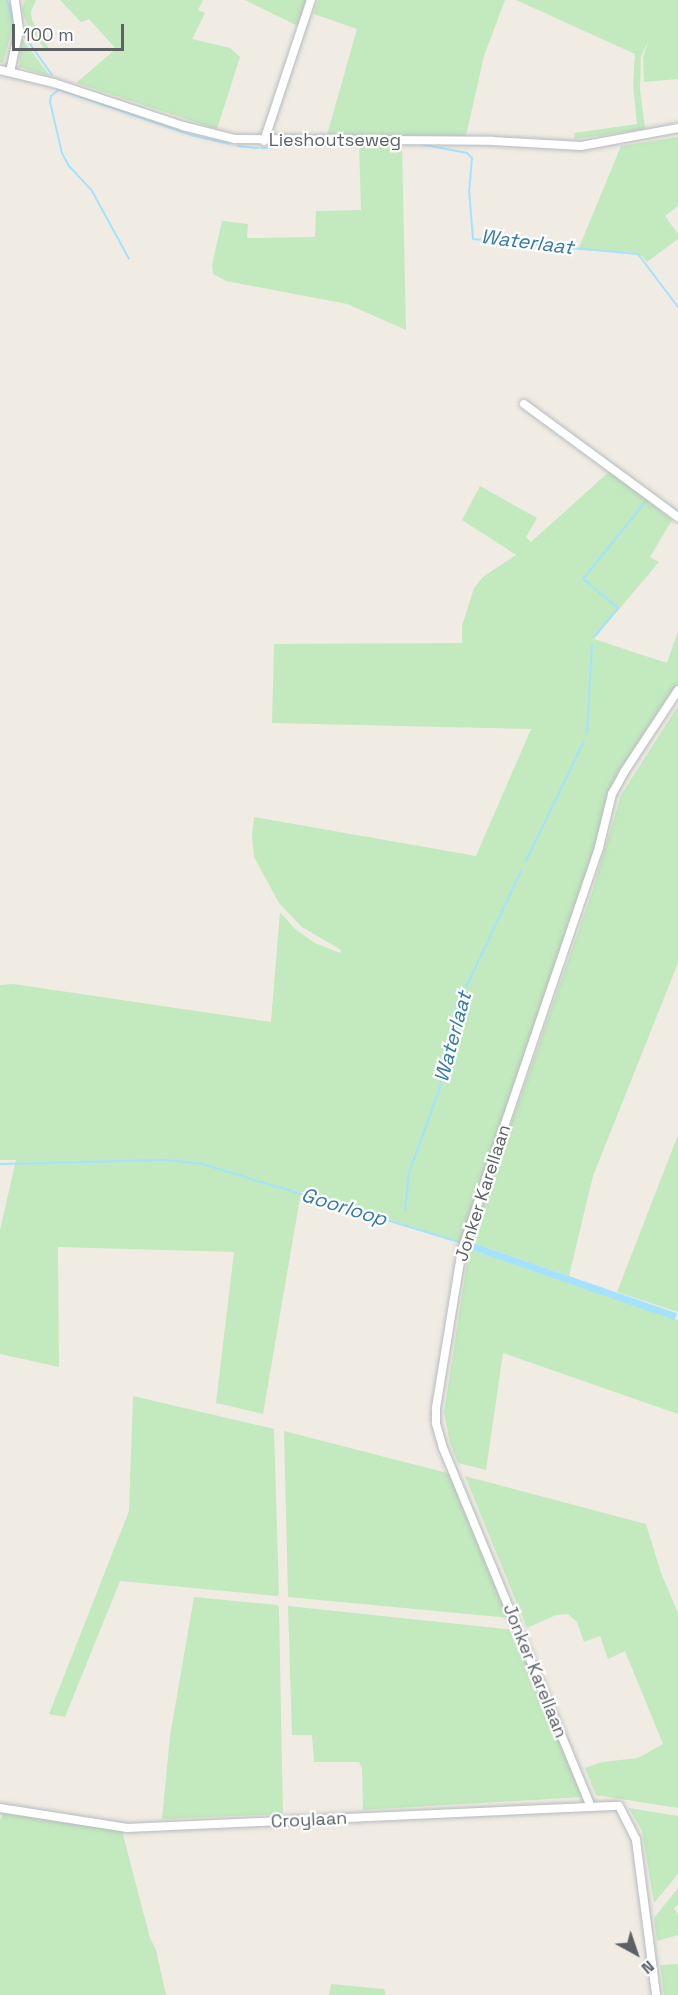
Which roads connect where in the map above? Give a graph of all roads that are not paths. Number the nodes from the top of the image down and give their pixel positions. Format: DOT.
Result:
graph roads {
  1 [pos="15,0"];
  2 [pos="311,0"];
  3 [pos="0,70"];
  4 [pos="10,72"];
  5 [pos="678,128"];
  6 [pos="264,141"];
  7 [pos="524,404"];
  8 [pos="678,517"];
  9 [pos="678,690"];
  10 [pos="591,1807"];
  11 [pos="0,1808"];
  12 [pos="656,1995"];
  1 -- 4 [label="street"];
  2 -- 6 [label="street"];
  3 -- 4 [label="street, Lieshoutseweg"];
  4 -- 6 [label="street, Lieshoutseweg"];
  5 -- 6 [label="street, Lieshoutseweg"];
  7 -- 8 [label="street"];
  9 -- 10 [label="street, Jonker Karellaan"];
  10 -- 11 [label="street, Croylaan"];
  10 -- 12 [label="street, Croylaan"];
}
